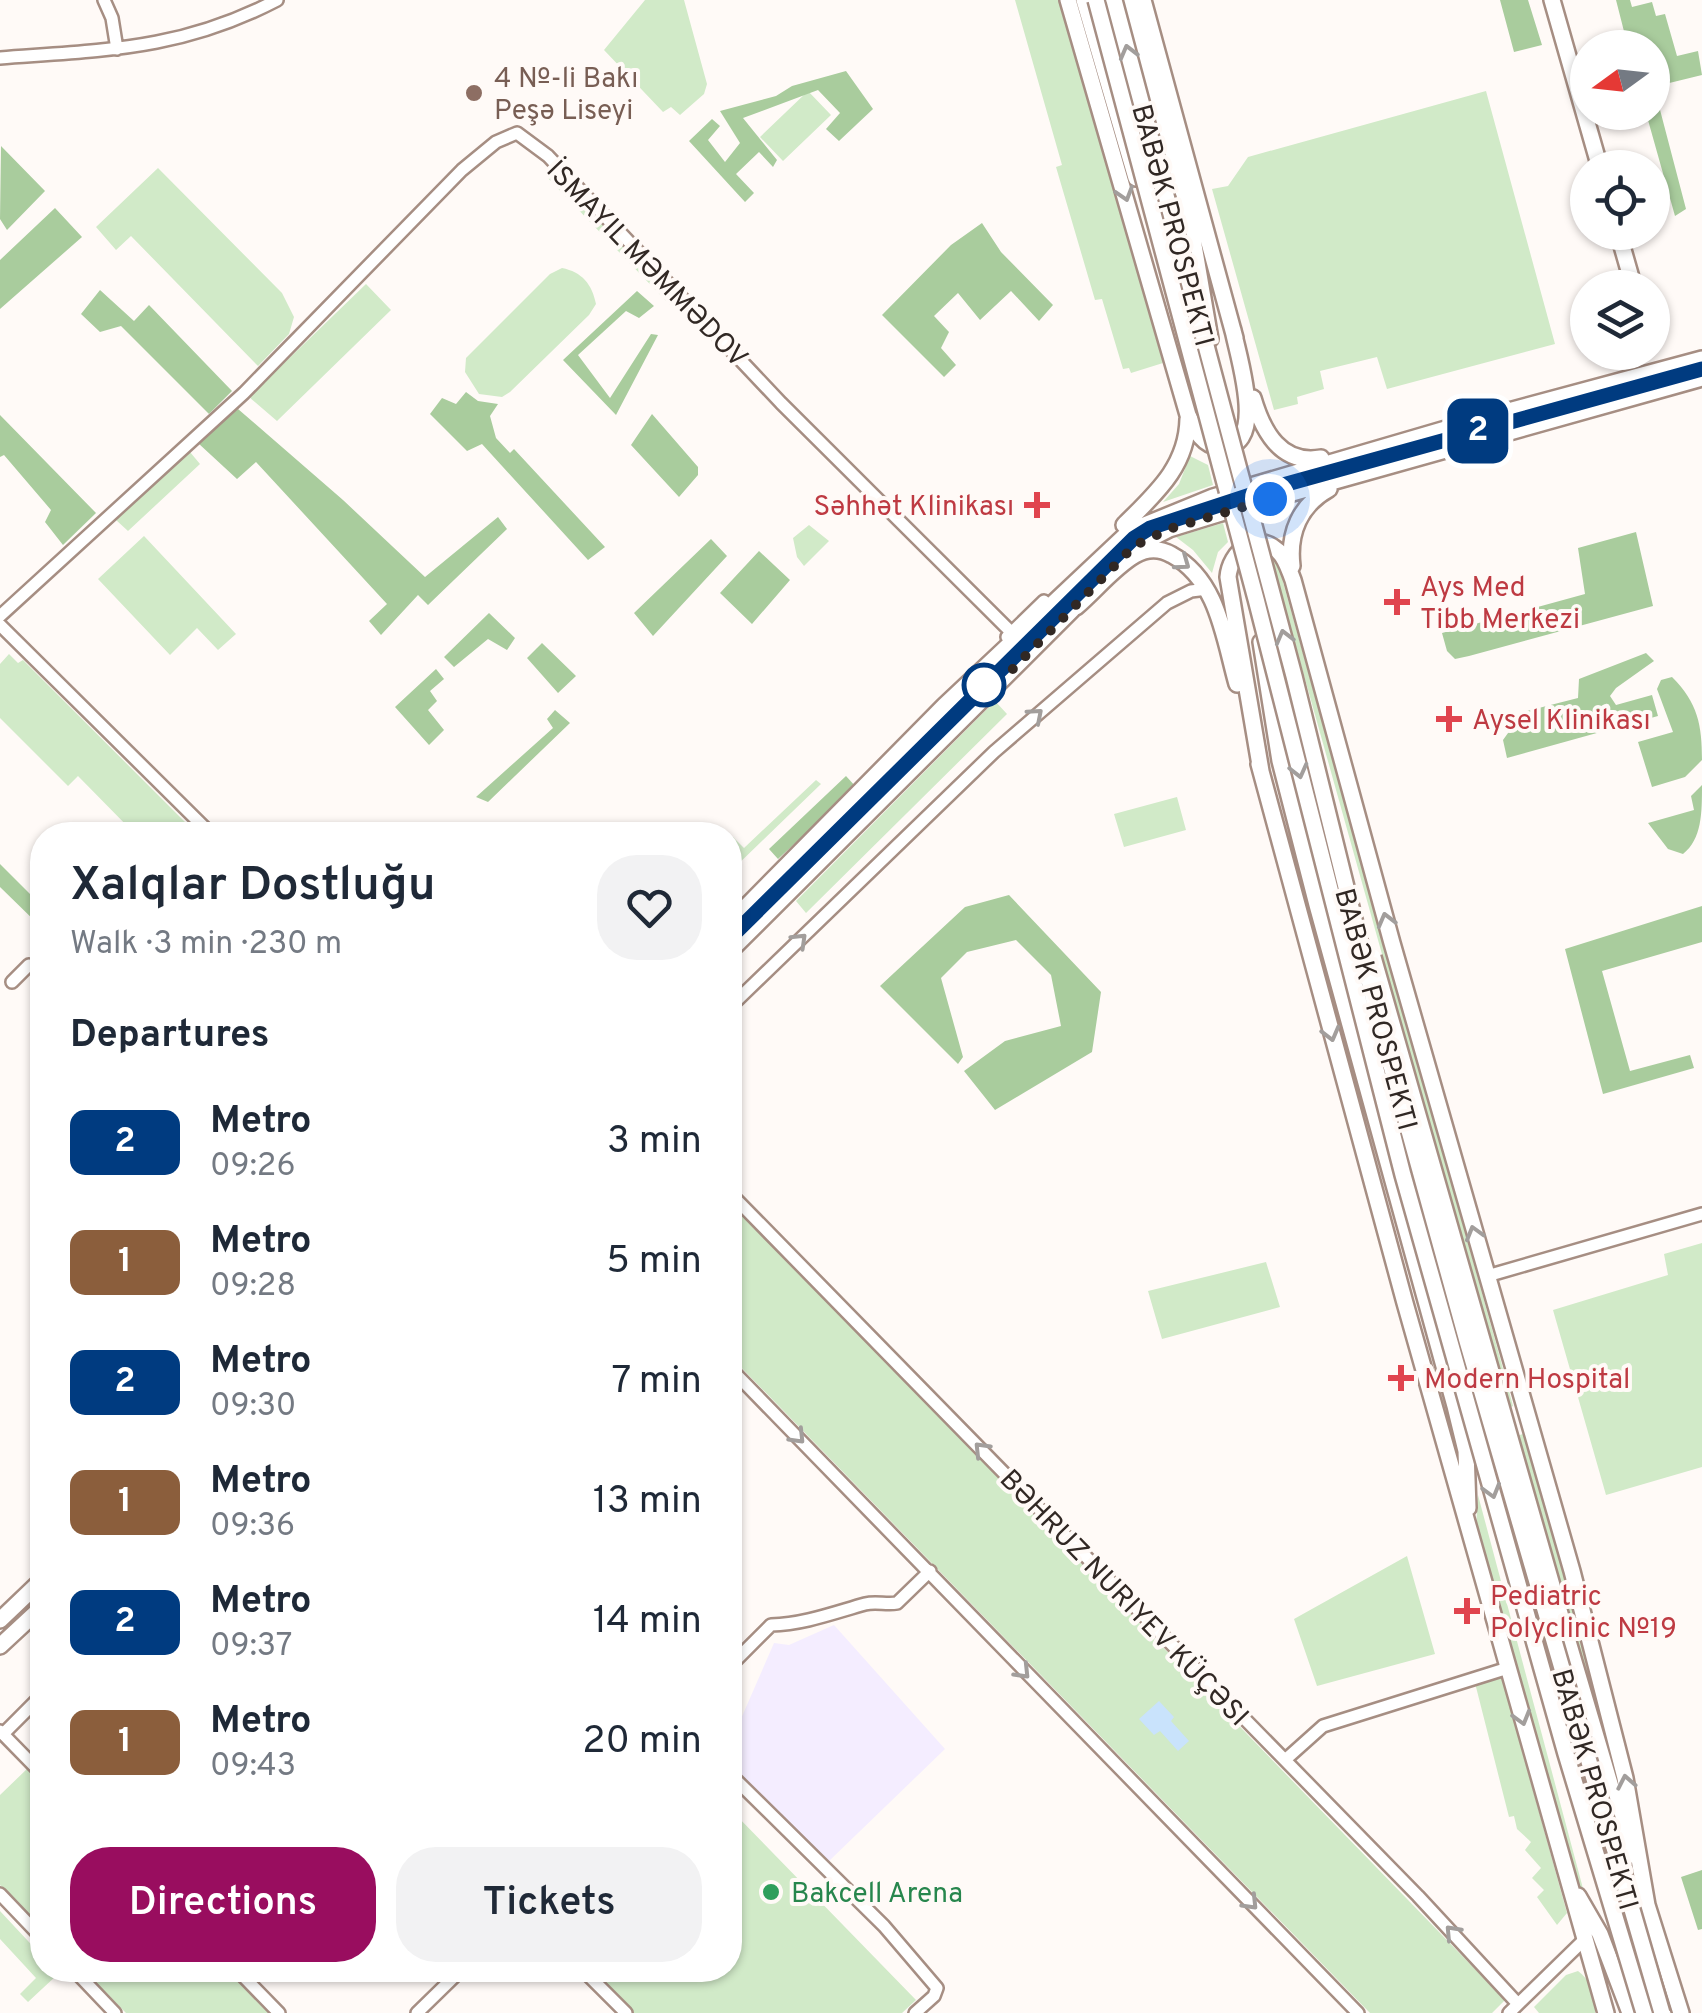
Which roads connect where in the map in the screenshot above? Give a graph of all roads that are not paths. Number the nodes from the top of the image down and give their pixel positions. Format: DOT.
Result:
graph roads {
  1 [pos="104,0"];
  2 [pos="278,0"];
  3 [pos="1068,0"];
  4 [pos="1084,0"];
  5 [pos="1096,0"];
  6 [pos="1114,0"];
  7 [pos="1130,0"];
  8 [pos="1143,0"];
  9 [pos="1552,0"];
  10 [pos="117,48"];
  11 [pos="0,58"];
  12 [pos="1595,150"];
  13 [pos="1233,330"];
  14 [pos="1702,359"];
  15 [pos="1658,371"];
  16 [pos="1702,378"];
  17 [pos="1218,388"];
  18 [pos="1662,389"];
  19 [pos="1200,392"];
  20 [pos="1188,415"];
  21 [pos="1490,416"];
  22 [pos="1325,457"];
  23 [pos="1365,472"];
  24 [pos="1217,505"];
  25 [pos="1124,526"];
  26 [pos="1084,564"];
  27 [pos="1293,580"];
  28 [pos="1208,589"];
  29 [pos="1256,599"];
  30 [pos="1051,605"];
  31 [pos="1076,607"];
  32 [pos="0,616"];
  33 [pos="0,625"];
  34 [pos="1012,632"];
  35 [pos="986,666"];
  36 [pos="1294,676"];
  37 [pos="1261,771"];
  38 [pos="199,822"];
  39 [pos="742,911"];
  40 [pos="742,939"];
  41 [pos="30,965"];
  42 [pos="12,982"];
  43 [pos="742,995"];
  44 [pos="742,1204"];
  45 [pos="1702,1214"];
  46 [pos="1487,1276"];
  47 [pos="1500,1322"];
  48 [pos="742,1380"];
  49 [pos="1455,1406"];
  50 [pos="1468,1526"];
  51 [pos="930,1571"];
  52 [pos="30,1591"];
  53 [pos="30,1617"];
  54 [pos="0,1620"];
  55 [pos="0,1646"];
  56 [pos="742,1654"];
  57 [pos="1508,1668"];
  58 [pos="30,1706"];
  59 [pos="1,1732"];
  60 [pos="1285,1760"];
  61 [pos="30,1762"];
  62 [pos="742,1786"];
  63 [pos="1568,1880"];
  64 [pos="0,1894"];
  65 [pos="1647,1905"];
  66 [pos="30,1925"];
  67 [pos="1584,1939"];
  68 [pos="86,1982"];
  69 [pos="248,1982"];
  70 [pos="449,1982"];
  71 [pos="595,1982"];
  72 [pos="1513,2008"];
  73 [pos="116,2013"];
  74 [pos="278,2013"];
  75 [pos="417,2013"];
  76 [pos="626,2013"];
  77 [pos="915,2013"];
  78 [pos="1358,2013"];
  79 [pos="1606,2013"];
  80 [pos="1630,2013"];
  81 [pos="1644,2013"];
  82 [pos="1662,2013"];
  83 [pos="1670,2013"];
  84 [pos="1681,2013"];
  1 -- 10 [label="street"];
  2 -- 10 [label="street"];
  3 -- 20 [label="main road, BABƏK PROSPEKTI, one-way"];
  4 -- 19 [label="main road, bridge"];
  5 -- 19 [label="main road, BABƏK PROSPEKTI, bridge"];
  17 -- 6 [label="main road, BABƏK PROSPEKTI, one-way, bridge"];
  7 -- 17 [label="main road, bridge"];
  8 -- 13 [label="main road, BABƏK PROSPEKTI"];
  9 -- 12 [label="main road"];
  10 -- 11 [label="street"];
  13 -- 20 [label="main road"];
  13 -- 22 [label="main road"];
  14 -- 15 [label="main road"];
  15 -- 18 [label="main road"];
  15 -- 21 [label="main road"];
  16 -- 18 [label="main road"];
  36 -- 17 [label="main road, BABƏK PROSPEKTI, one-way, bridge"];
  18 -- 23 [label="main road"];
  19 -- 29 [label="main road, BABƏK PROSPEKTI, bridge"];
  20 -- 25 [label="main road"];
  21 -- 22 [label="main road"];
  21 -- 24 [label="main road"];
  22 -- 25 [label="main road"];
  23 -- 24 [label="main road"];
  23 -- 27 [label="main road"];
  24 -- 30 [label="main road"];
  24 -- 31 [label="main road"];
  25 -- 26 [label="main road"];
  26 -- 30 [label="main road"];
  26 -- 34 [label="street"];
  27 -- 37 [label="main road"];
  46 -- 27 [label="main road, BABƏK PROSPEKTI, one-way"];
  31 -- 28 [label="main road, one-way"];
  28 -- 37 [label="main road"];
  43 -- 28 [label="street, one-way"];
  29 -- 49 [label="main road, bridge"];
  29 -- 81 [label="main road, BABƏK PROSPEKTI, one-way, bridge"];
  30 -- 35 [label="main road"];
  31 -- 40 [label="main road"];
  32 -- 34 [label="street"];
  33 -- 38 [label="street"];
  34 -- 35 [label="street"];
  35 -- 39 [label="main road"];
  36 -- 65 [label="main road, bridge"];
  36 -- 82 [label="main road, BABƏK PROSPEKTI, bridge"];
  37 -- 50 [label="main road, BABƏK PROSPEKTI, one-way"];
  41 -- 42 [label="street"];
  60 -- 44 [label="street, BƏHRUZ NURIYEV KÜÇƏSI, one-way"];
  45 -- 46 [label="street"];
  46 -- 47 [label="main road, BABƏK PROSPEKTI"];
  47 -- 49 [label="main road"];
  65 -- 47 [label="main road, BABƏK PROSPEKTI, one-way"];
  48 -- 51 [label="street, one-way"];
  49 -- 50 [label="main road"];
  50 -- 57 [label="main road, BABƏK PROSPEKTI"];
  51 -- 56 [label="street"];
  51 -- 78 [label="street, one-way"];
  52 -- 54 [label="main road"];
  53 -- 55 [label="main road"];
  57 -- 60 [label="street"];
  57 -- 63 [label="main road, BABƏK PROSPEKTI, one-way"];
  58 -- 59 [label="street"];
  59 -- 61 [label="street"];
  72 -- 60 [label="street, BƏHRUZ NURIYEV KÜÇƏSI, one-way"];
  62 -- 77 [label="street"];
  63 -- 67 [label="main road, BABƏK PROSPEKTI"];
  63 -- 80 [label="main road"];
  64 -- 66 [label="street"];
  65 -- 83 [label="main road"];
  65 -- 84 [label="main road, BABƏK PROSPEKTI"];
  67 -- 72 [label="street"];
  67 -- 79 [label="main road, BABƏK PROSPEKTI"];
  68 -- 73 [label="street"];
  69 -- 74 [label="street"];
  70 -- 75 [label="street"];
  71 -- 76 [label="street"];
}
